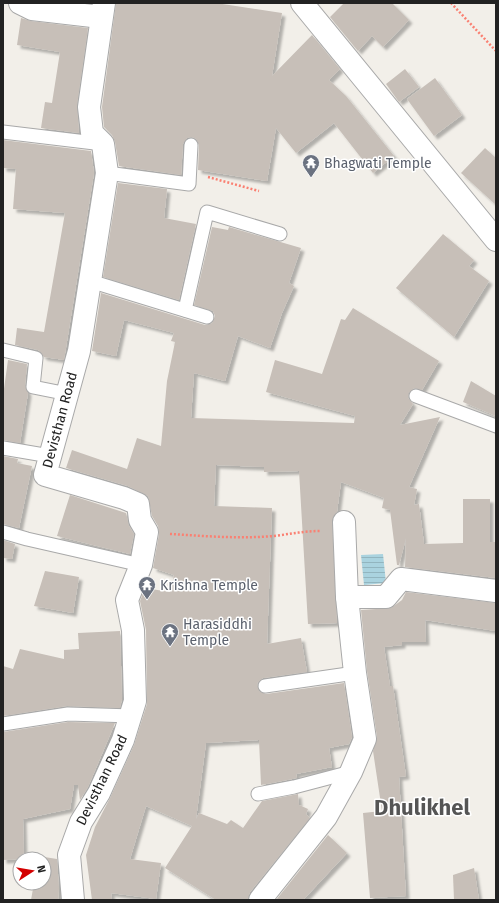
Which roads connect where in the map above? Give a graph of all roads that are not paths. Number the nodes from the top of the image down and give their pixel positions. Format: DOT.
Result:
graph roads {
  1 [pos="20,3"];
  2 [pos="302,3"];
  3 [pos="103,10"];
  4 [pos="3,132"];
  5 [pos="103,144"];
  6 [pos="191,145"];
  7 [pos="107,173"];
  8 [pos="280,234"];
  9 [pos="496,240"];
  10 [pos="90,281"];
  11 [pos="185,310"];
  12 [pos="207,317"];
  13 [pos="3,350"];
  14 [pos="68,394"];
  15 [pos="416,396"];
  16 [pos="496,426"];
  17 [pos="3,448"];
  18 [pos="50,456"];
  19 [pos="344,526"];
  20 [pos="3,532"];
  21 [pos="141,565"];
  22 [pos="496,590"];
  23 [pos="347,597"];
  24 [pos="355,673"];
  25 [pos="265,686"];
  26 [pos="132,716"];
  27 [pos="3,724"];
  28 [pos="351,772"];
  29 [pos="258,794"];
  30 [pos="73,900"];
  31 [pos="260,900"];
  1 -- 3 [label="street"];
  2 -- 9 [label="street"];
  3 -- 5 [label="street, Devisthan Road"];
  4 -- 5 [label="lane"];
  5 -- 7 [label="street, Devisthan Road"];
  6 -- 7 [label="lane"];
  7 -- 10 [label="street, Devisthan Road"];
  8 -- 11 [label="lane"];
  10 -- 11 [label="lane"];
  10 -- 14 [label="street, Devisthan Road"];
  11 -- 12 [label="lane"];
  13 -- 14 [label="lane"];
  14 -- 18 [label="street, Devisthan Road"];
  15 -- 16 [label="lane"];
  17 -- 18 [label="lane"];
  18 -- 21 [label="street, Devisthan Road"];
  19 -- 23 [label="street"];
  20 -- 21 [label="lane"];
  21 -- 26 [label="street, Devisthan Road"];
  22 -- 23 [label="street"];
  23 -- 24 [label="street"];
  24 -- 25 [label="lane"];
  24 -- 28 [label="street"];
  26 -- 27 [label="lane"];
  26 -- 30 [label="street, Devisthan Road"];
  28 -- 29 [label="lane"];
  28 -- 31 [label="street"];
}
